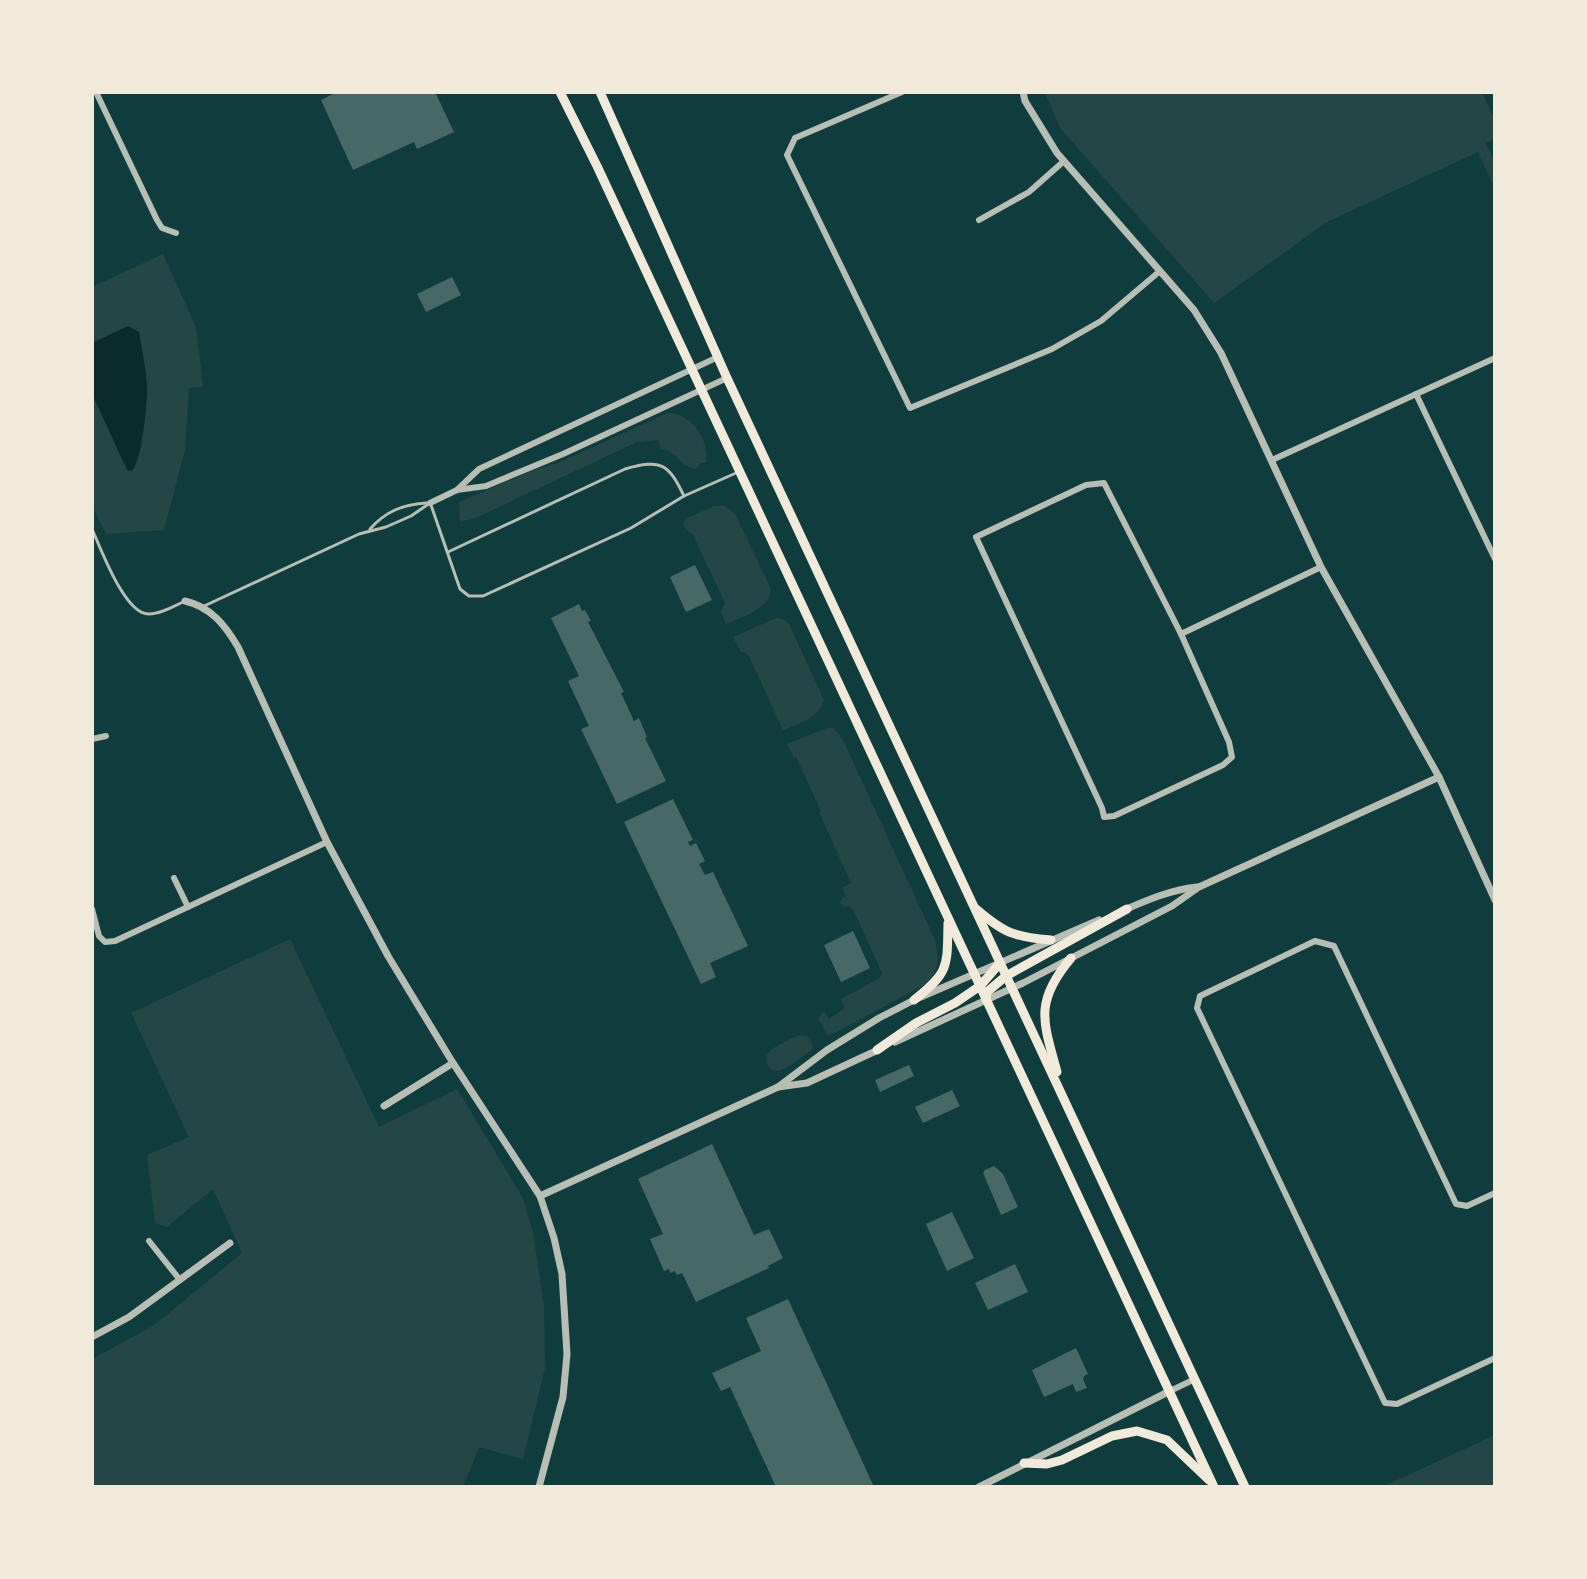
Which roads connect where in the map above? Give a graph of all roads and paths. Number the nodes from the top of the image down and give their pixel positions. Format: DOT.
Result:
graph roads {
  1 [pos="96,92"];
  2 [pos="560,92"];
  3 [pos="600,92"];
  4 [pos="902,92"];
  5 [pos="1023,92"];
  6 [pos="1064,161"];
  7 [pos="979,220"];
  8 [pos="176,233"];
  9 [pos="1160,271"];
  10 [pos="718,357"];
  11 [pos="1495,358"];
  12 [pos="692,368"];
  13 [pos="727,378"];
  14 [pos="701,390"];
  15 [pos="1416,394"];
  16 [pos="1272,460"];
  17 [pos="739,471"];
  18 [pos="457,490"];
  19 [pos="684,496"];
  20 [pos="430,503"];
  21 [pos="92,529"];
  22 [pos="369,530"];
  23 [pos="448,552"];
  24 [pos="1495,559"];
  25 [pos="1321,567"];
  26 [pos="185,601"];
  27 [pos="202,607"];
  28 [pos="1181,634"];
  29 [pos="106,736"];
  30 [pos="92,739"];
  31 [pos="1439,777"];
  32 [pos="327,842"];
  33 [pos="174,878"];
  34 [pos="1199,887"];
  35 [pos="1495,900"];
  36 [pos="188,907"];
  37 [pos="974,907"];
  38 [pos="92,909"];
  39 [pos="1127,909"];
  40 [pos="949,919"];
  41 [pos="1051,940"];
  42 [pos="1071,958"];
  43 [pos="1000,963"];
  44 [pos="974,974"];
  45 [pos="1006,976"];
  46 [pos="980,986"];
  47 [pos="1012,988"];
  48 [pos="914,1000"];
  49 [pos="986,1000"];
  50 [pos="877,1050"];
  51 [pos="453,1063"];
  52 [pos="778,1087"];
  53 [pos="1064,1099"];
  54 [pos="384,1106"];
  55 [pos="1495,1193"];
  56 [pos="540,1196"];
  57 [pos="149,1241"];
  58 [pos="230,1243"];
  59 [pos="180,1280"];
  60 [pos="92,1337"];
  61 [pos="1495,1358"];
  62 [pos="1195,1379"];
  63 [pos="1170,1391"];
  64 [pos="1024,1463"];
  65 [pos="1213,1485"];
  66 [pos="539,1487"];
  67 [pos="979,1487"];
  68 [pos="1245,1487"];
  1 -- 8 [label="street"];
  2 -- 12 [label="main road"];
  3 -- 10 [label="main road"];
  4 -- 9 [label="street"];
  5 -- 6 [label="street"];
  6 -- 7 [label="street"];
  6 -- 9 [label="street"];
  9 -- 16 [label="street"];
  10 -- 12 [label="street"];
  10 -- 13 [label="main road"];
  11 -- 15 [label="street"];
  12 -- 14 [label="main road"];
  12 -- 18 [label="street"];
  13 -- 14 [label="street"];
  13 -- 37 [label="main road"];
  14 -- 17 [label="main road"];
  14 -- 18 [label="street"];
  15 -- 16 [label="street"];
  15 -- 24 [label="street"];
  16 -- 25 [label="street"];
  17 -- 19 [label="lane"];
  17 -- 40 [label="main road"];
  18 -- 20 [label="street"];
  19 -- 23 [label="lane"];
  19 -- 23 [label="lane"];
  20 -- 22 [label="lane"];
  20 -- 22 [label="lane"];
  20 -- 23 [label="lane"];
  21 -- 26 [label="lane"];
  22 -- 27 [label="lane"];
  25 -- 28 [label="street"];
  25 -- 31 [label="street"];
  26 -- 27 [label="street"];
  27 -- 32 [label="street"];
  28 -- 28 [label="street"];
  29 -- 30 [label="street"];
  31 -- 34 [label="street"];
  31 -- 35 [label="street"];
  32 -- 36 [label="street"];
  32 -- 51 [label="street"];
  33 -- 36 [label="street"];
  34 -- 39 [label="street"];
  34 -- 42 [label="street"];
  36 -- 38 [label="street"];
  37 -- 41 [label="main road"];
  37 -- 43 [label="main road"];
  39 -- 41 [label="street"];
  39 -- 45 [label="main road"];
  40 -- 44 [label="main road"];
  40 -- 48 [label="main road"];
  41 -- 43 [label="street"];
  42 -- 47 [label="street"];
  42 -- 53 [label="main road"];
  43 -- 44 [label="street"];
  43 -- 45 [label="main road"];
  43 -- 46 [label="main road"];
  44 -- 46 [label="main road"];
  44 -- 48 [label="street"];
  45 -- 47 [label="main road"];
  45 -- 49 [label="main road"];
  46 -- 49 [label="main road"];
  46 -- 50 [label="main road"];
  47 -- 49 [label="street"];
  47 -- 53 [label="main road"];
  48 -- 52 [label="street"];
  49 -- 50 [label="street"];
  49 -- 63 [label="main road"];
  50 -- 52 [label="street"];
  51 -- 54 [label="street"];
  51 -- 56 [label="street"];
  52 -- 56 [label="street"];
  53 -- 62 [label="main road"];
  55 -- 61 [label="street"];
  56 -- 66 [label="street"];
  57 -- 59 [label="street"];
  58 -- 59 [label="street"];
  59 -- 60 [label="street"];
  62 -- 63 [label="street"];
  62 -- 68 [label="main road"];
  63 -- 64 [label="street"];
  63 -- 65 [label="main road"];
  64 -- 65 [label="main road"];
  64 -- 67 [label="street"];
}
